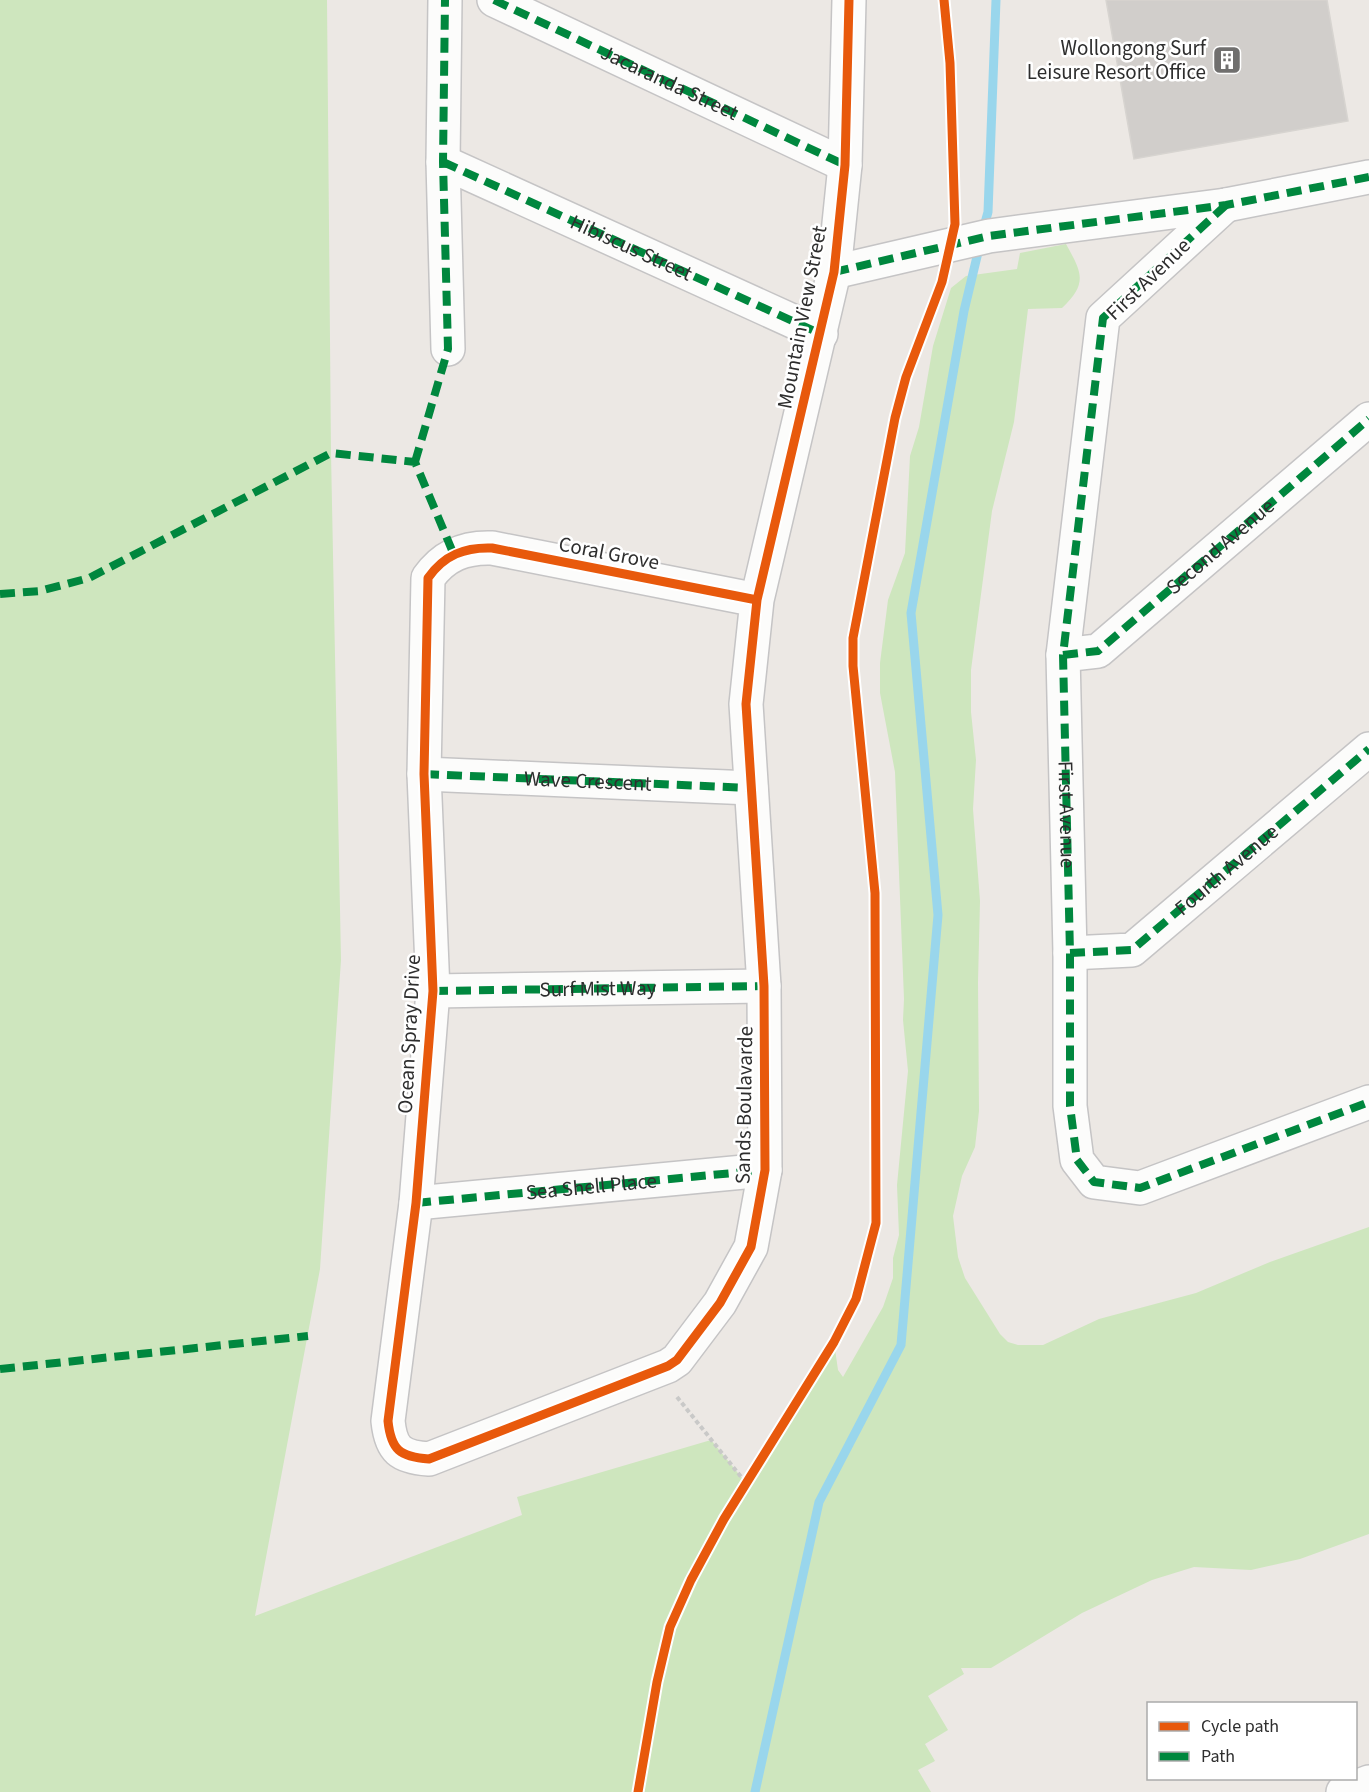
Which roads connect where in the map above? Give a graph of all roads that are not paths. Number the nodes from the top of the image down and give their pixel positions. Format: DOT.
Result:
graph roads {
  1 [pos="445,0"];
  2 [pos="494,0"];
  3 [pos="849,0"];
  4 [pos="443,162"];
  5 [pos="845,165"];
  6 [pos="1369,177"];
  7 [pos="1226,205"];
  8 [pos="834,272"];
  9 [pos="821,334"];
  10 [pos="448,349"];
  11 [pos="1369,419"];
  12 [pos="454,555"];
  13 [pos="757,600"];
  14 [pos="1063,655"];
  15 [pos="1369,749"];
  16 [pos="424,774"];
  17 [pos="751,788"];
  18 [pos="1070,953"];
  19 [pos="764,986"];
  20 [pos="433,991"];
  21 [pos="1369,1102"];
  22 [pos="765,1170"];
  23 [pos="416,1203"];
  24 [pos="398,1450"];
  25 [pos="1369,1782"];
  26 [pos="1343,1792"];
  1 -- 4 [label="street"];
  2 -- 5 [label="street, Jacaranda Street"];
  3 -- 5 [label="street, Mountain View Street"];
  4 -- 9 [label="street, Hibiscus Street"];
  4 -- 10 [label="street"];
  5 -- 8 [label="street, Mountain View Street"];
  6 -- 7 [label="street, First Avenue"];
  7 -- 8 [label="street, First Avenue"];
  7 -- 14 [label="street, First Avenue"];
  8 -- 9 [label="street, Mountain View Street"];
  9 -- 13 [label="street, Mountain View Street"];
  11 -- 14 [label="street, Second Avenue"];
  12 -- 13 [label="street, Coral Grove"];
  12 -- 16 [label="street, Ocean Spray Drive"];
  13 -- 17 [label="street, Sands Boulavarde"];
  14 -- 18 [label="street, First Avenue"];
  15 -- 18 [label="street, Fourth Avenue"];
  16 -- 17 [label="street, Wave Crescent"];
  16 -- 20 [label="street, Ocean Spray Drive"];
  17 -- 19 [label="street, Sands Boulavarde"];
  18 -- 21 [label="street, First Avenue"];
  19 -- 20 [label="street, Surf Mist Way"];
  19 -- 22 [label="street, Sands Boulavarde"];
  20 -- 23 [label="street, Ocean Spray Drive"];
  22 -- 23 [label="street, Sea Shell Place"];
  22 -- 24 [label="street, Sands Boulavarde"];
  23 -- 24 [label="street, Ocean Spray Drive"];
  25 -- 26 [label="street"];
}
